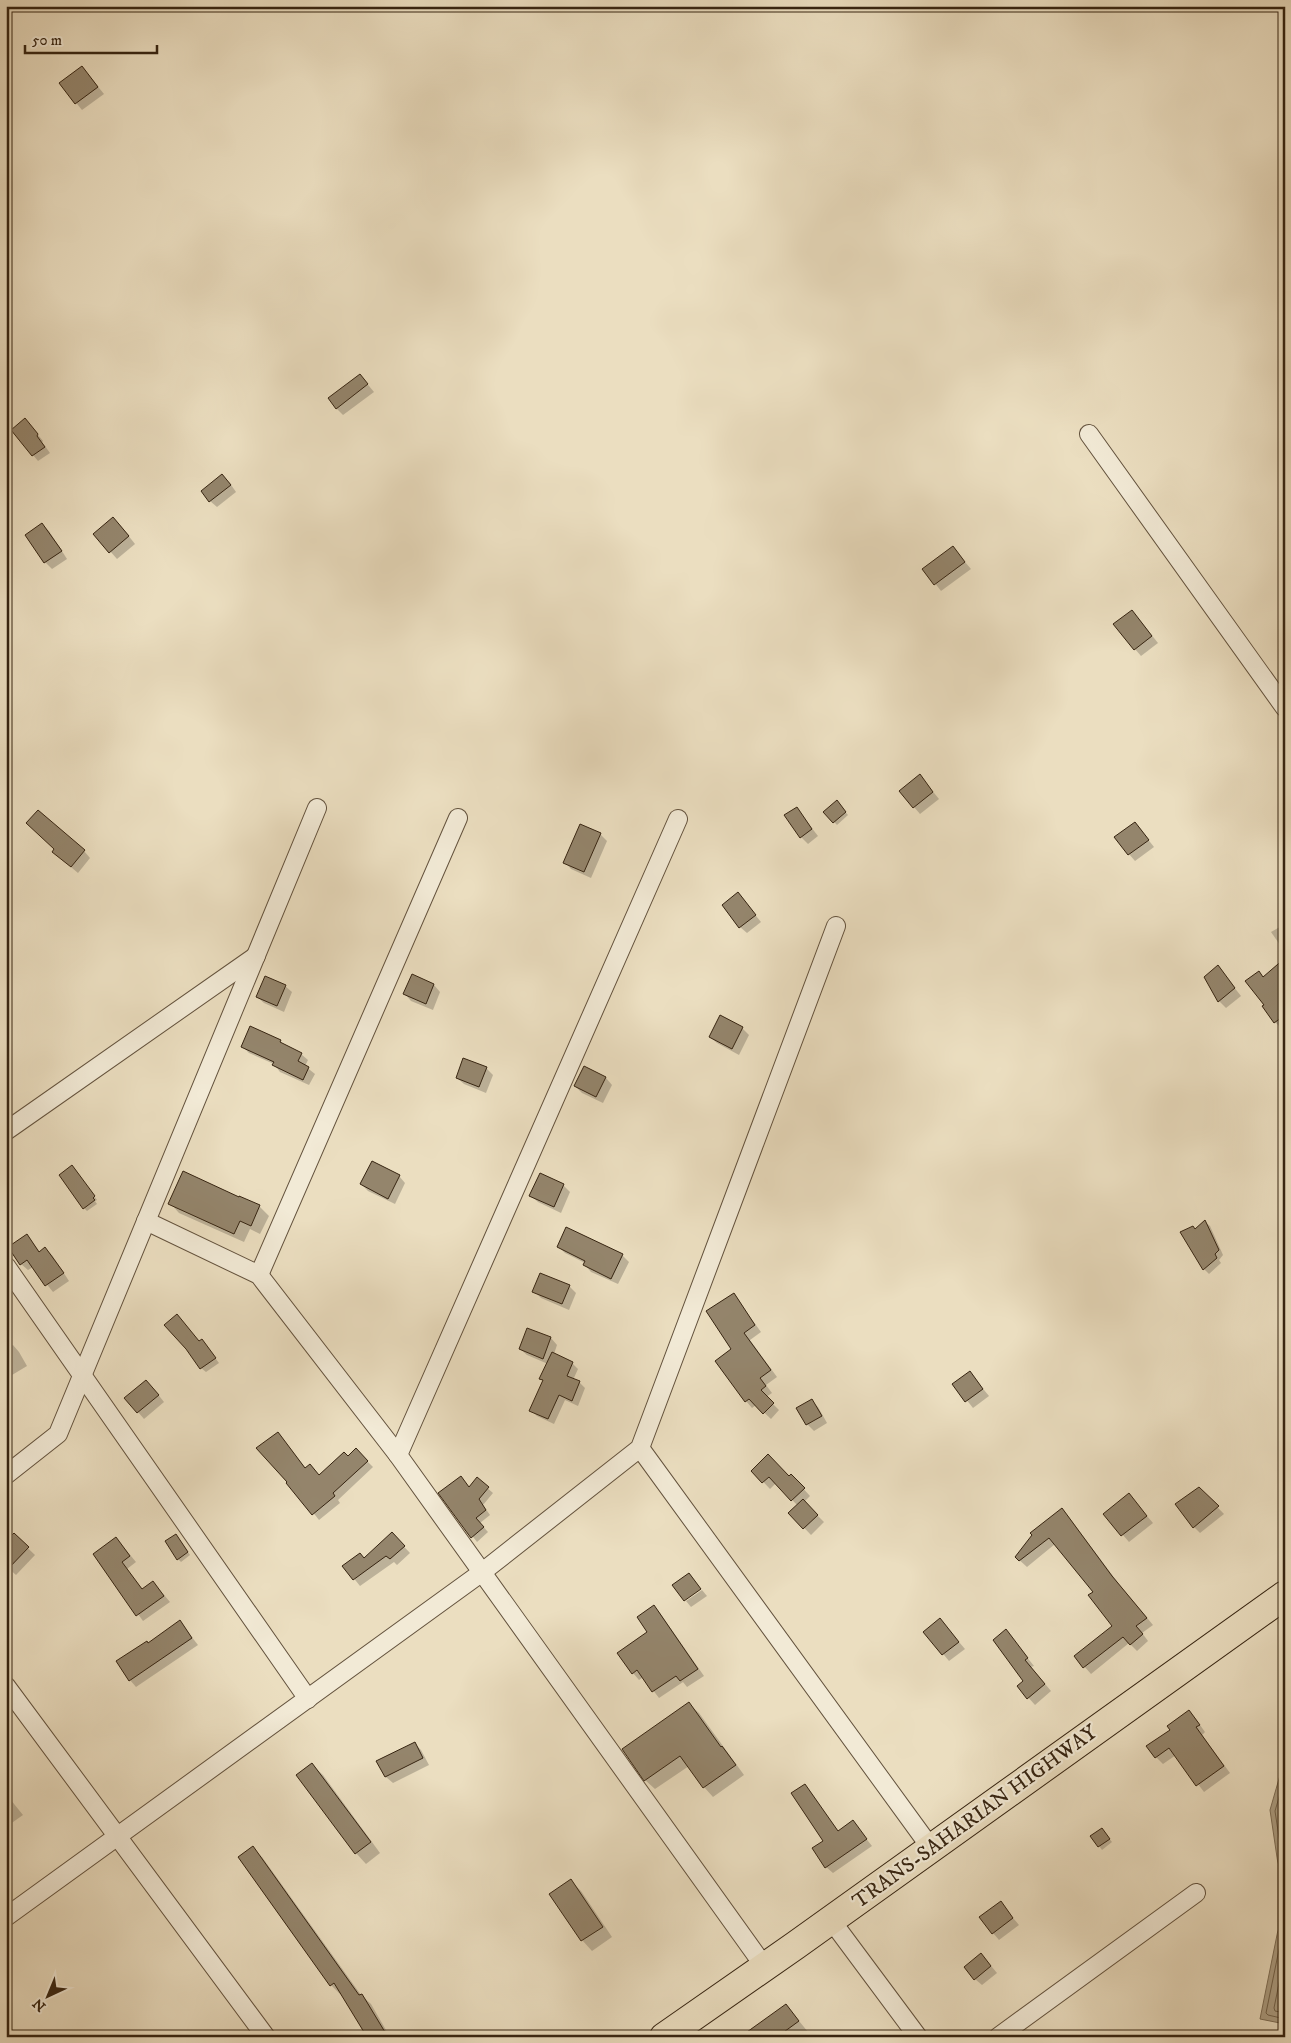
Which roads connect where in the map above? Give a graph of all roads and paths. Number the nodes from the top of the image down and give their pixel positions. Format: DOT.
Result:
graph roads {
  1 [pos="1089,434"];
  2 [pos="1285,708"];
  3 [pos="317,808"];
  4 [pos="458,818"];
  5 [pos="678,819"];
  6 [pos="836,926"];
  7 [pos="256,956"];
  8 [pos="6,1131"];
  9 [pos="146,1221"];
  10 [pos="6,1266"];
  11 [pos="259,1275"];
  12 [pos="82,1376"];
  13 [pos="640,1448"];
  14 [pos="398,1455"];
  15 [pos="6,1475"];
  16 [pos="481,1573"];
  17 [pos="1285,1594"];
  18 [pos="6,1686"];
  19 [pos="308,1699"];
  20 [pos="118,1837"];
  21 [pos="931,1848"];
  22 [pos="1196,1893"];
  23 [pos="6,1917"];
  24 [pos="831,1920"];
  25 [pos="764,1966"];
  26 [pos="266,2037"];
  27 [pos="664,2037"];
  28 [pos="918,2037"];
  29 [pos="998,2037"];
  1 -- 2 [label="street"];
  3 -- 7 [label="street"];
  4 -- 11 [label="street"];
  5 -- 14 [label="street"];
  6 -- 13 [label="street"];
  7 -- 8 [label="street"];
  7 -- 9 [label="street"];
  9 -- 11 [label="street"];
  9 -- 12 [label="street"];
  10 -- 12 [label="street"];
  11 -- 14 [label="street"];
  12 -- 15 [label="street"];
  12 -- 19 [label="street"];
  13 -- 16 [label="street"];
  13 -- 21 [label="street"];
  14 -- 16 [label="street"];
  16 -- 19 [label="street"];
  16 -- 25 [label="street"];
  17 -- 21 [label="highway, TRANS-SAHARIAN HIGHWAY"];
  18 -- 20 [label="street"];
  19 -- 20 [label="street"];
  20 -- 23 [label="street"];
  20 -- 26 [label="street"];
  21 -- 24 [label="highway, TRANS-SAHARIAN HIGHWAY"];
  22 -- 29 [label="street"];
  24 -- 25 [label="highway, TRANS-SAHARIAN HIGHWAY"];
  24 -- 28 [label="street"];
  25 -- 27 [label="highway, TRANS-SAHARIAN HIGHWAY"];
}
